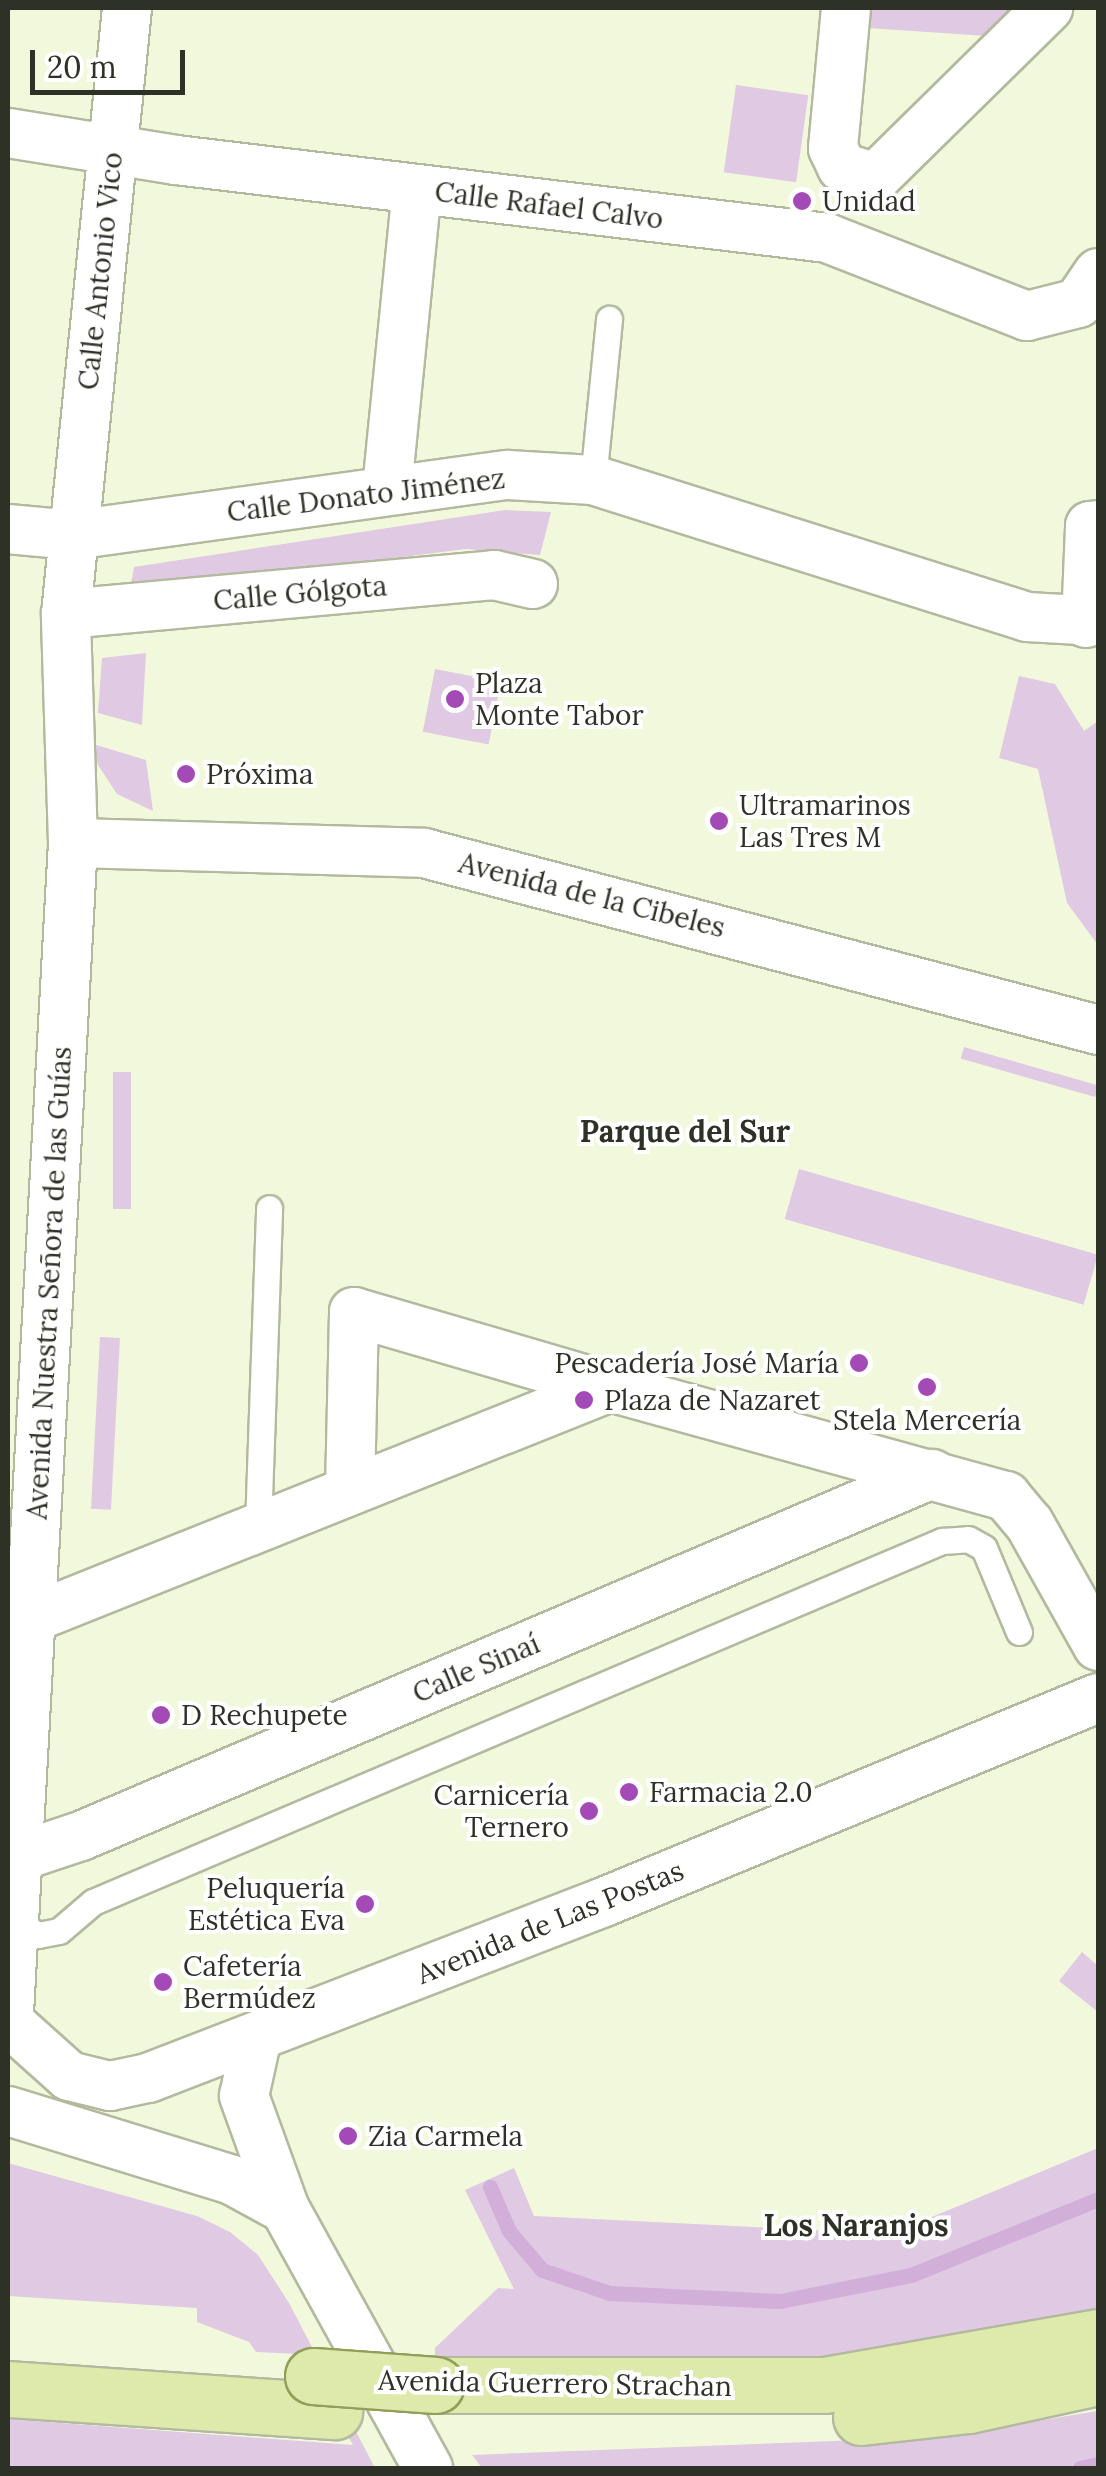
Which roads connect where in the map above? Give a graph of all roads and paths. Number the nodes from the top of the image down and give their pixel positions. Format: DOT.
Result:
graph roads {
  1 [pos="128,8"];
  2 [pos="846,8"];
  3 [pos="1048,8"];
  4 [pos="8,133"];
  5 [pos="113,148"];
  6 [pos="417,190"];
  7 [pos="1088,288"];
  8 [pos="609,319"];
  9 [pos="594,480"];
  10 [pos="387,489"];
  11 [pos="1098,525"];
  12 [pos="8,529"];
  13 [pos="73,535"];
  14 [pos="533,584"];
  15 [pos="66,614"];
  16 [pos="1092,622"];
  17 [pos="73,842"];
  18 [pos="1098,1030"];
  19 [pos="270,1208"];
  20 [pos="610,1387"];
  21 [pos="932,1474"];
  22 [pos="350,1490"];
  23 [pos="258,1527"];
  24 [pos="32,1618"];
  25 [pos="1019,1632"];
  26 [pos="1098,1646"];
  27 [pos="1098,1698"];
  28 [pos="18,1857"];
  29 [pos="14,1921"];
  30 [pos="8,2026"];
  31 [pos="257,2037"];
  32 [pos="8,2111"];
  33 [pos="285,2209"];
  34 [pos="1098,2337"];
  35 [pos="8,2354"];
  36 [pos="1098,2377"];
  37 [pos="8,2388"];
  38 [pos="324,2394"];
  39 [pos="444,2402"];
  40 [pos="428,2468"];
  1 -- 5 [label="street, Calle Antonio Vico"];
  2 -- 3 [label="street"];
  4 -- 5 [label="street, Calle Rafael Calvo"];
  5 -- 6 [label="street, Calle Rafael Calvo"];
  5 -- 13 [label="street, Calle Antonio Vico"];
  6 -- 7 [label="street, Calle Rafael Calvo"];
  6 -- 10 [label="street"];
  8 -- 9 [label="lane"];
  9 -- 10 [label="street, Calle Donato Jiménez"];
  9 -- 16 [label="street, Calle Donato Jiménez"];
  10 -- 13 [label="street, Calle Donato Jiménez"];
  11 -- 16 [label="street"];
  12 -- 13 [label="street, Calle Donato Jiménez"];
  13 -- 15 [label="street, Avenida Nuestra Señora de las Guías"];
  14 -- 15 [label="street, Calle Gólgota"];
  15 -- 17 [label="street, Avenida Nuestra Señora de las Guías"];
  17 -- 18 [label="street, Avenida de la Cibeles"];
  17 -- 24 [label="street, Avenida Nuestra Señora de las Guías"];
  19 -- 23 [label="lane"];
  20 -- 21 [label="street"];
  20 -- 22 [label="street"];
  20 -- 22 [label="street"];
  21 -- 26 [label="street"];
  21 -- 28 [label="street, Calle Sinaí"];
  22 -- 23 [label="street"];
  23 -- 24 [label="street"];
  24 -- 28 [label="street, Avenida Nuestra Señora de las Guías"];
  25 -- 29 [label="lane"];
  27 -- 31 [label="street, Avenida de Las Postas"];
  28 -- 29 [label="street, Avenida Nuestra Señora de las Guías"];
  29 -- 30 [label="street, Avenida Nuestra Señora de las Guías"];
  30 -- 31 [label="street, Avenida de Las Postas"];
  31 -- 33 [label="street"];
  32 -- 33 [label="street"];
  33 -- 40 [label="street"];
  34 -- 39 [label="main road, Avenida Guerrero Strachan"];
  35 -- 38 [label="main road, Avenida Guerrero Strachan"];
  36 -- 39 [label="main road, Avenida Guerrero Strachan"];
  37 -- 38 [label="main road, Avenida Guerrero Strachan"];
  38 -- 39 [label="main road, Avenida Guerrero Strachan, bridge"];
}
